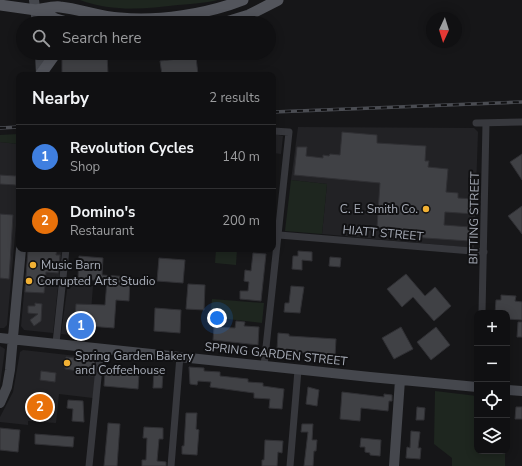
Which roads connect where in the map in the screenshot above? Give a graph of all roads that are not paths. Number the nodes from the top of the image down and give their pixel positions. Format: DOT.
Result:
graph roads {
  1 [pos="243,0"];
  2 [pos="258,0"];
  3 [pos="278,0"];
  4 [pos="36,4"];
  5 [pos="0,5"];
  6 [pos="37,16"];
  7 [pos="51,16"];
  8 [pos="103,16"];
  9 [pos="163,16"];
  10 [pos="239,16"];
  11 [pos="246,16"];
  12 [pos="40,60"];
  13 [pos="51,60"];
  14 [pos="41,72"];
  15 [pos="43,72"];
  16 [pos="522,122"];
  17 [pos="476,123"];
  18 [pos="486,123"];
  19 [pos="276,131"];
  20 [pos="279,235"];
  21 [pos="21,252"];
  22 [pos="66,252"];
  23 [pos="484,252"];
  24 [pos="482,310"];
  25 [pos="0,338"];
  26 [pos="13,339"];
  27 [pos="56,343"];
  28 [pos="101,348"];
  29 [pos="180,356"];
  30 [pos="264,366"];
  31 [pos="298,370"];
  32 [pos="400,380"];
  33 [pos="474,387"];
  34 [pos="510,390"];
  35 [pos="522,391"];
  36 [pos="0,403"];
  37 [pos="89,466"];
  38 [pos="171,466"];
  39 [pos="290,466"];
  40 [pos="394,466"];
  1 -- 9 [label="main road"];
  2 -- 10 [label="main road"];
  3 -- 11 [label="main road"];
  4 -- 5 [label="main road"];
  4 -- 6 [label="main road"];
  4 -- 7 [label="main road"];
  4 -- 8 [label="main road"];
  12 -- 14 [label="main road"];
  13 -- 15 [label="main road"];
  16 -- 18 [label="street"];
  17 -- 18 [label="street"];
  18 -- 23 [label="street, BITTING STREET"];
  19 -- 20 [label="street"];
  20 -- 23 [label="street, HIATT STREET"];
  20 -- 30 [label="street"];
  21 -- 26 [label="main road"];
  22 -- 27 [label="street"];
  23 -- 24 [label="street, BITTING STREET"];
  25 -- 26 [label="main road, SPRING GARDEN STREET"];
  26 -- 27 [label="main road, SPRING GARDEN STREET"];
  26 -- 36 [label="main road"];
  27 -- 28 [label="main road, SPRING GARDEN STREET"];
  28 -- 29 [label="main road, SPRING GARDEN STREET"];
  28 -- 37 [label="street"];
  29 -- 30 [label="main road, SPRING GARDEN STREET"];
  29 -- 38 [label="street"];
  30 -- 31 [label="main road, SPRING GARDEN STREET"];
  31 -- 32 [label="main road, SPRING GARDEN STREET"];
  31 -- 39 [label="street"];
  32 -- 33 [label="main road, SPRING GARDEN STREET"];
  32 -- 40 [label="main road"];
  34 -- 35 [label="main road"];
}
